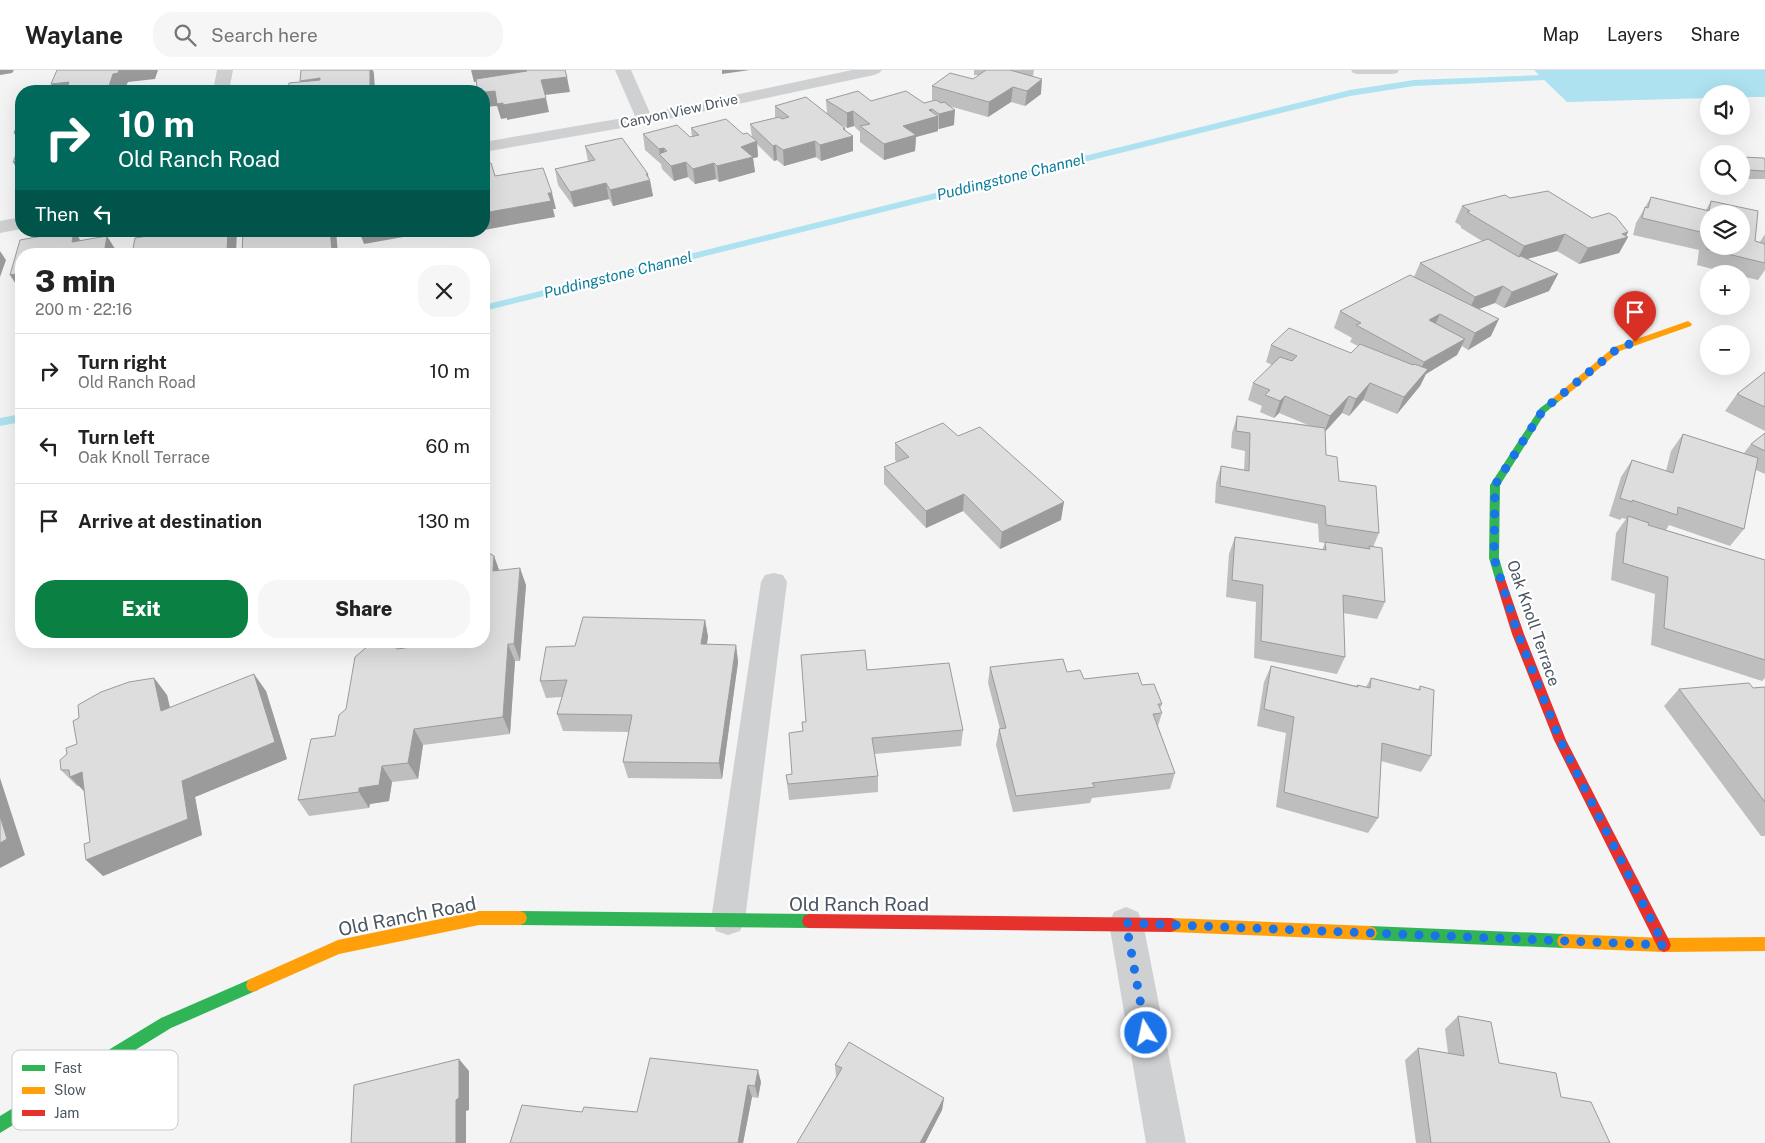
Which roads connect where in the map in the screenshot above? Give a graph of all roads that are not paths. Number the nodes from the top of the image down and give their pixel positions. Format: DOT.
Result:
graph roads {
  1 [pos="225,70"];
  2 [pos="624,70"];
  3 [pos="874,70"];
  4 [pos="1358,70"];
  5 [pos="1392,70"];
  6 [pos="222,85"];
  7 [pos="645,120"];
  8 [pos="490,146"];
  9 [pos="15,224"];
  10 [pos="0,227"];
  11 [pos="1688,324"];
  12 [pos="774,582"];
  13 [pos="728,920"];
  14 [pos="1126,923"];
  15 [pos="1765,944"];
  16 [pos="1664,945"];
  17 [pos="122,1050"];
  18 [pos="12,1118"];
  19 [pos="0,1125"];
  20 [pos="1166,1143"];
  1 -- 6 [label="street"];
  2 -- 7 [label="street"];
  3 -- 7 [label="street, Canyon View Drive"];
  4 -- 5 [label="lane"];
  7 -- 8 [label="street, Canyon View Drive"];
  9 -- 10 [label="street"];
  11 -- 16 [label="street, Oak Knoll Terrace"];
  12 -- 13 [label="lane"];
  13 -- 14 [label="street, Old Ranch Road"];
  13 -- 17 [label="street, Old Ranch Road"];
  14 -- 16 [label="street, Old Ranch Road"];
  14 -- 20 [label="street"];
  15 -- 16 [label="street, Old Ranch Road"];
  18 -- 19 [label="street, Old Ranch Road"];
}
